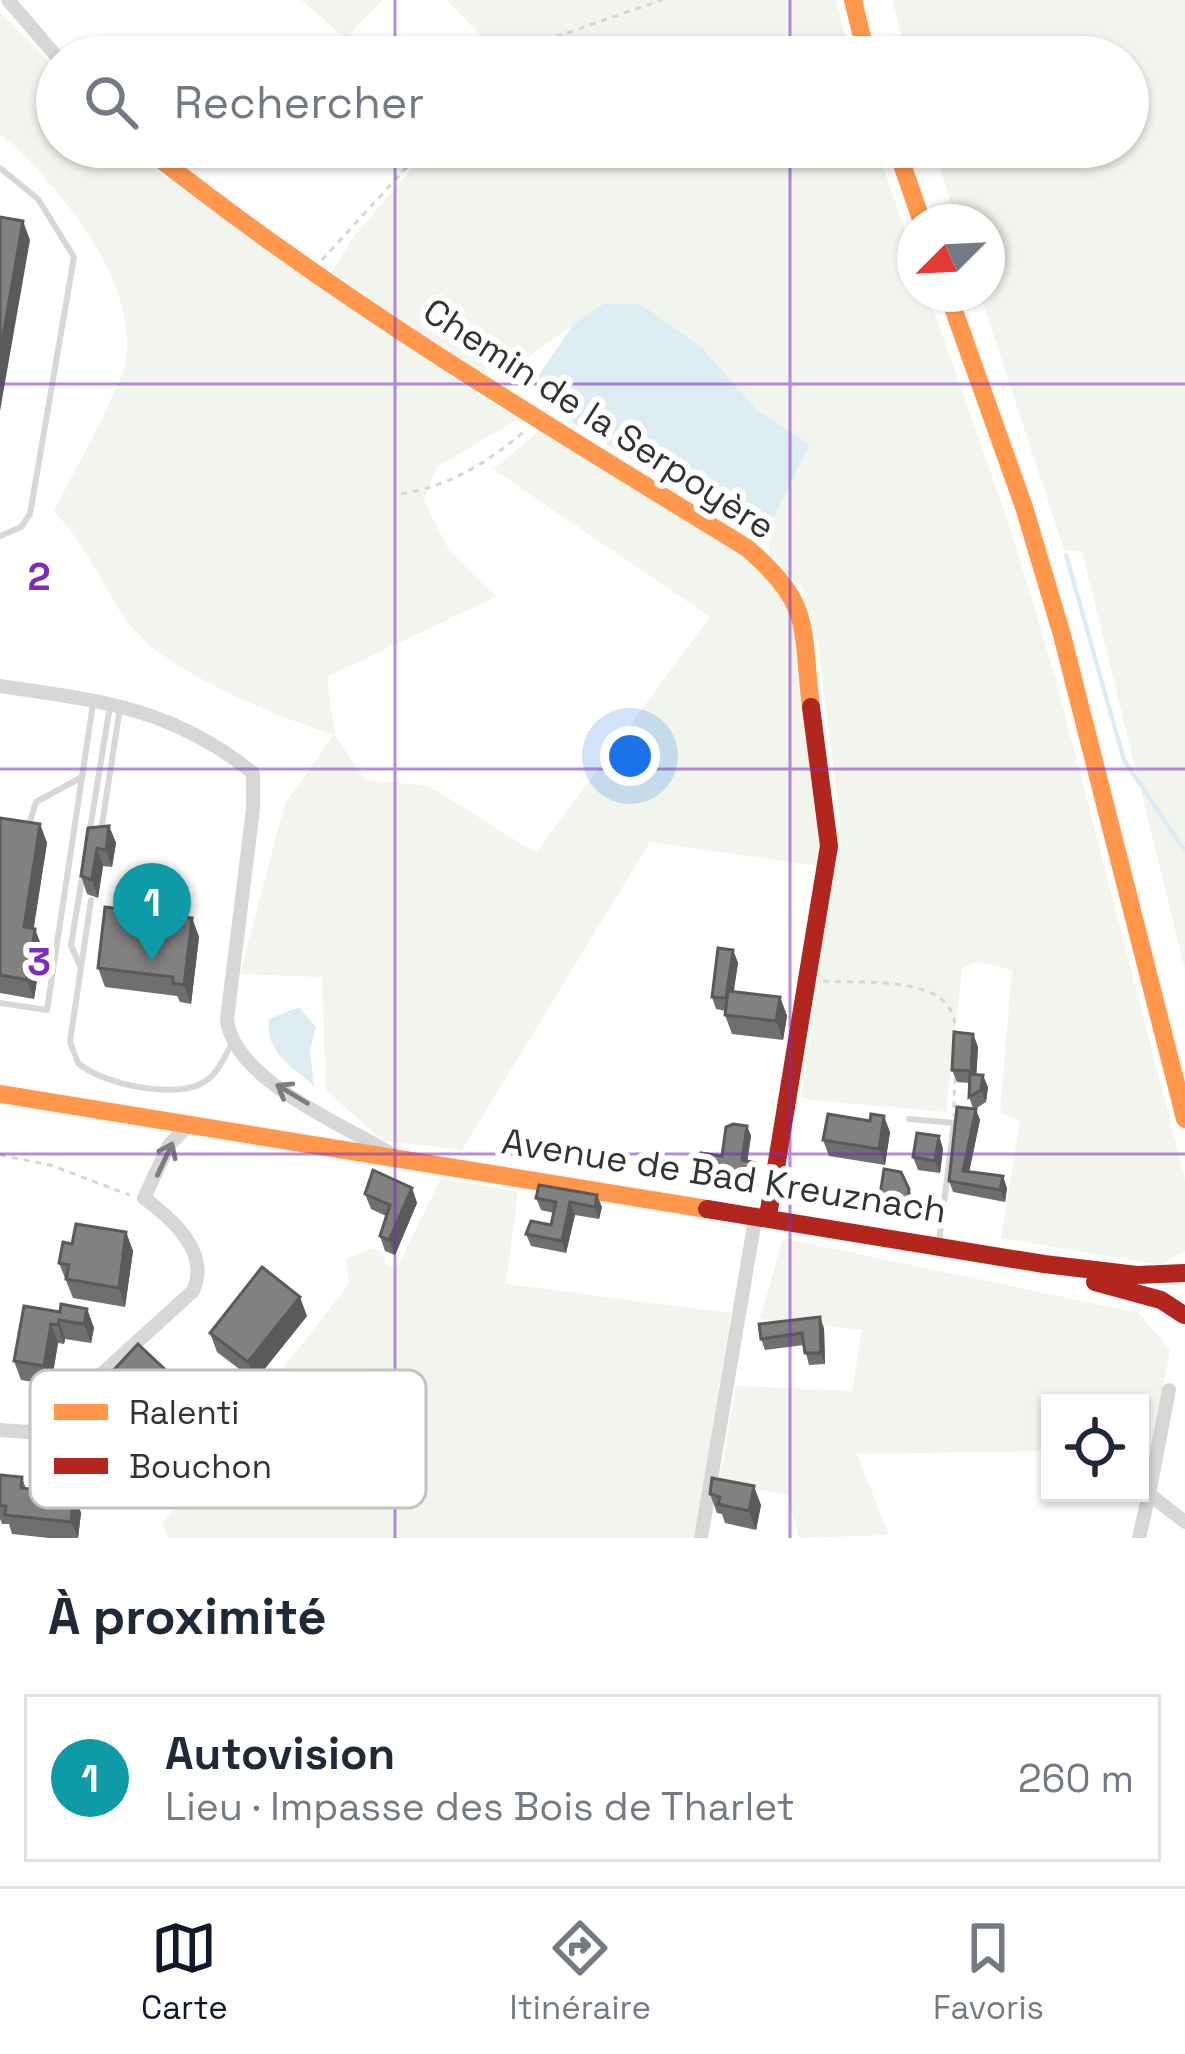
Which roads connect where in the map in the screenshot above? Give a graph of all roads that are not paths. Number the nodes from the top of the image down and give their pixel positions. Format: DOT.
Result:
graph roads {
  1 [pos="8,0"];
  2 [pos="853,0"];
  3 [pos="38,36"];
  4 [pos="862,36"];
  5 [pos="0,168"];
  6 [pos="174,168"];
  7 [pos="903,168"];
  8 [pos="916,204"];
  9 [pos="954,312"];
  10 [pos="0,536"];
  11 [pos="0,686"];
  12 [pos="93,700"];
  13 [pos="116,703"];
  14 [pos="82,777"];
  15 [pos="28,832"];
  16 [pos="100,841"];
  17 [pos="91,900"];
  18 [pos="81,968"];
  19 [pos="0,1003"];
  20 [pos="232,1044"];
  21 [pos="0,1094"];
  22 [pos="908,1119"];
  23 [pos="1185,1119"];
  24 [pos="190,1124"];
  25 [pos="392,1155"];
  26 [pos="762,1215"];
  27 [pos="939,1245"];
  28 [pos="1044,1264"];
  29 [pos="1185,1277"];
  30 [pos="1185,1316"];
  31 [pos="106,1370"];
  32 [pos="1169,1390"];
  33 [pos="0,1430"];
  34 [pos="30,1431"];
  35 [pos="1149,1494"];
  36 [pos="1147,1502"];
  37 [pos="1185,1522"];
  38 [pos="701,1538"];
  39 [pos="1139,1538"];
  1 -- 3 [label="street"];
  2 -- 4 [label="main road"];
  5 -- 10 [label="lane"];
  6 -- 26 [label="main road, Chemin de la Serpoyère"];
  7 -- 8 [label="main road"];
  9 -- 23 [label="main road"];
  11 -- 12 [label="street"];
  12 -- 13 [label="street"];
  12 -- 14 [label="lane"];
  13 -- 16 [label="lane"];
  13 -- 18 [label="lane"];
  13 -- 20 [label="street"];
  14 -- 15 [label="lane"];
  14 -- 19 [label="lane"];
  17 -- 18 [label="lane"];
  18 -- 20 [label="lane"];
  25 -- 20 [label="street, one-way"];
  21 -- 24 [label="main road, Avenue de Bad Kreuznach"];
  22 -- 27 [label="lane"];
  24 -- 25 [label="main road, Avenue de Bad Kreuznach"];
  31 -- 24 [label="street, one-way"];
  25 -- 26 [label="main road, Avenue de Bad Kreuznach"];
  26 -- 27 [label="main road, Avenue de Bad Kreuznach"];
  26 -- 38 [label="street"];
  27 -- 28 [label="main road, Avenue de Bad Kreuznach"];
  28 -- 29 [label="main road, Avenue de Bad Kreuznach"];
  28 -- 30 [label="main road, Avenue de Bad Kreuznach"];
  29 -- 30 [label="main road"];
  32 -- 35 [label="street"];
  33 -- 34 [label="street, one-way"];
  35 -- 37 [label="street"];
  36 -- 39 [label="street"];
}
